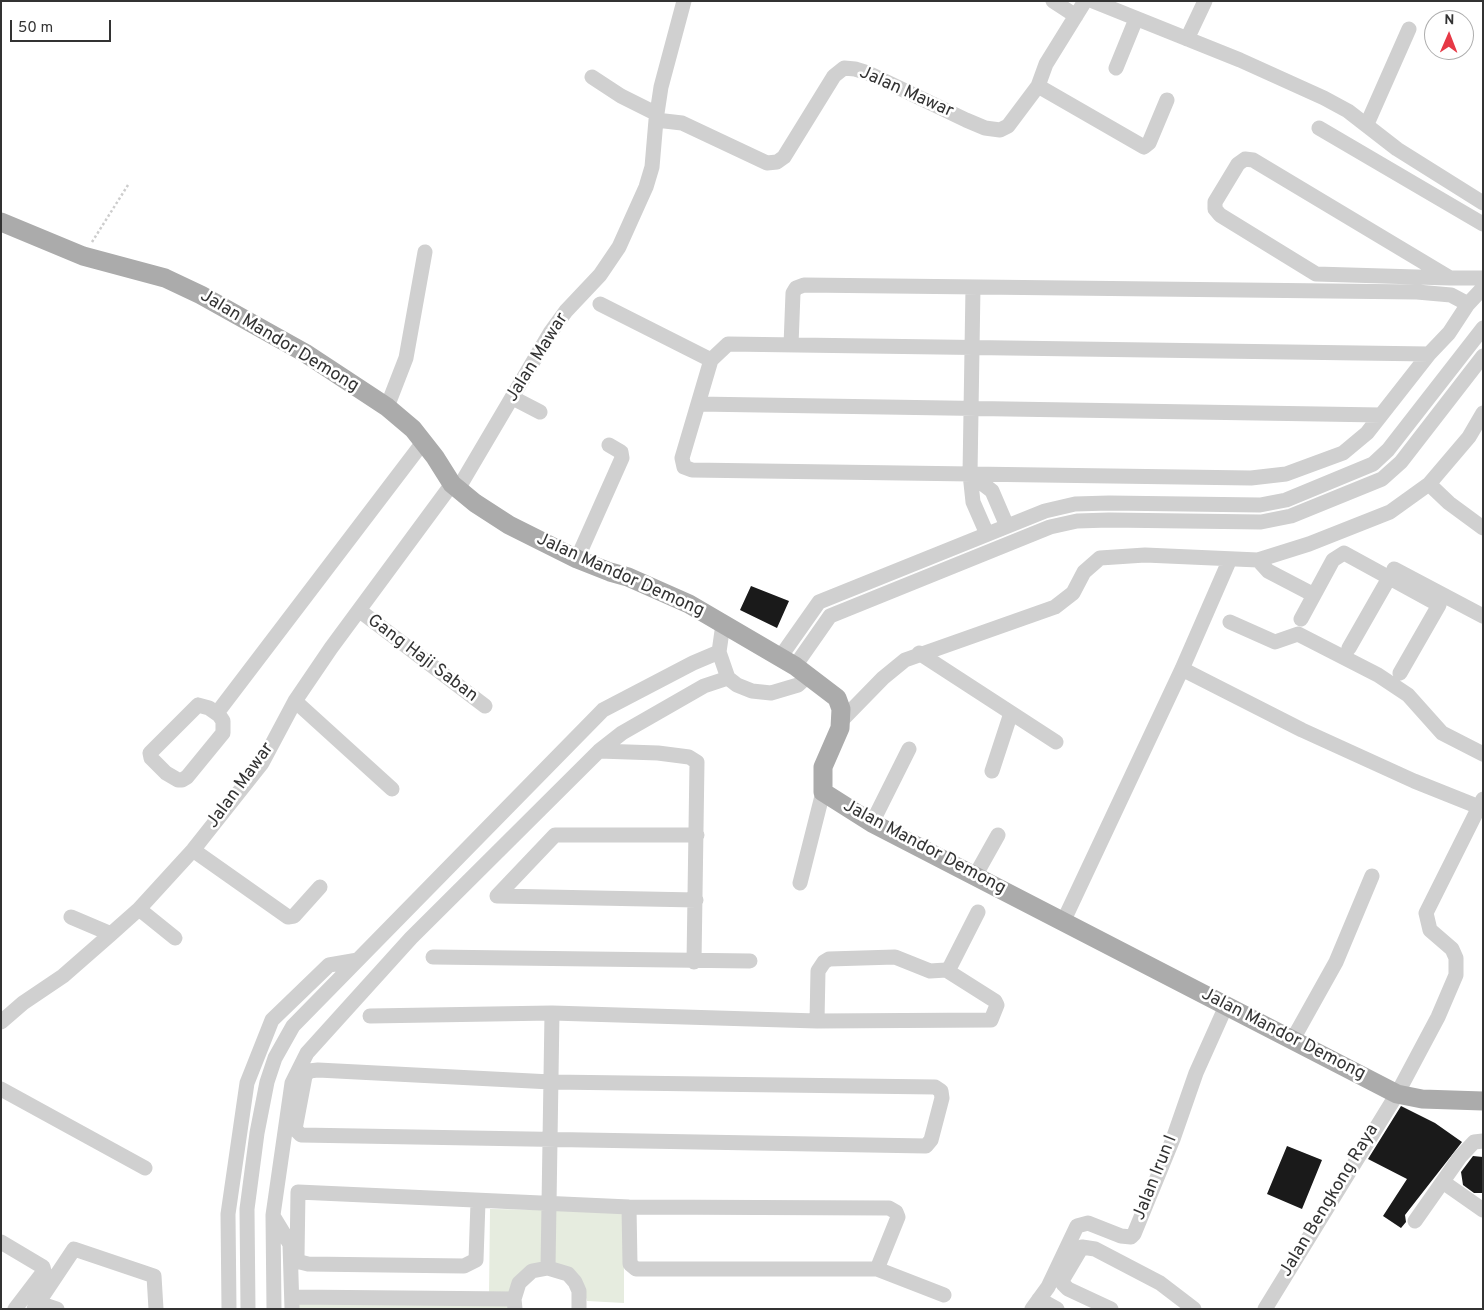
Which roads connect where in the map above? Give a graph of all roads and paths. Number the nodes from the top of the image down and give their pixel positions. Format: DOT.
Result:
graph roads {
  1 [pos="684,1"];
  2 [pos="1052,1"];
  3 [pos="1085,1"];
  4 [pos="1093,1"];
  5 [pos="1205,1"];
  6 [pos="1076,16"];
  7 [pos="1136,19"];
  8 [pos="1409,28"];
  9 [pos="1187,39"];
  10 [pos="1116,68"];
  11 [pos="592,77"];
  12 [pos="1038,86"];
  13 [pos="1167,100"];
  14 [pos="657,117"];
  15 [pos="1367,124"];
  16 [pos="1319,128"];
  17 [pos="128,184"];
  18 [pos="1483,203"];
  19 [pos="1,222"];
  20 [pos="1483,224"];
  21 [pos="425,252"];
  22 [pos="83,256"];
  23 [pos="1316,274"];
  24 [pos="1450,278"];
  25 [pos="1483,278"];
  26 [pos="972,287"];
  27 [pos="1483,288"];
  28 [pos="1316,291"];
  29 [pos="600,304"];
  30 [pos="1468,304"];
  31 [pos="1483,328"];
  32 [pos="791,345"];
  33 [pos="972,347"];
  34 [pos="1429,354"];
  35 [pos="1483,356"];
  36 [pos="712,360"];
  37 [pos="513,398"];
  38 [pos="698,404"];
  39 [pos="387,408"];
  40 [pos="971,408"];
  41 [pos="540,412"];
  42 [pos="1483,413"];
  43 [pos="1381,415"];
  44 [pos="424,441"];
  45 [pos="1395,441"];
  46 [pos="609,445"];
  47 [pos="1409,452"];
  48 [pos="970,474"];
  49 [pos="1429,484"];
  50 [pos="455,486"];
  51 [pos="1195,504"];
  52 [pos="1195,521"];
  53 [pos="1007,526"];
  54 [pos="1483,528"];
  55 [pos="988,534"];
  56 [pos="1332,536"];
  57 [pos="577,559"];
  58 [pos="1230,559"];
  59 [pos="1258,560"];
  60 [pos="1389,578"];
  61 [pos="1314,595"];
  62 [pos="360,611"];
  63 [pos="1483,616"];
  64 [pos="1301,620"];
  65 [pos="1230,622"];
  66 [pos="723,624"];
  67 [pos="1349,648"];
  68 [pos="719,652"];
  69 [pos="919,653"];
  70 [pos="693,663"];
  71 [pos="795,666"];
  72 [pos="1182,669"];
  73 [pos="1400,673"];
  74 [pos="728,678"];
  75 [pos="704,686"];
  76 [pos="295,701"];
  77 [pos="485,706"];
  78 [pos="217,713"];
  79 [pos="1011,713"];
  80 [pos="842,720"];
  81 [pos="1056,742"];
  82 [pos="909,749"];
  83 [pos="600,751"];
  84 [pos="1483,754"];
  85 [pos="992,771"];
  86 [pos="392,789"];
  87 [pos="823,792"];
  88 [pos="1481,803"];
  89 [pos="872,823"];
  90 [pos="697,835"];
  91 [pos="998,835"];
  92 [pos="193,850"];
  93 [pos="976,876"];
  94 [pos="1372,876"];
  95 [pos="800,883"];
  96 [pos="320,887"];
  97 [pos="696,900"];
  98 [pos="139,909"];
  99 [pos="978,912"];
  100 [pos="71,917"];
  101 [pos="1062,922"];
  102 [pos="111,934"];
  103 [pos="175,938"];
  104 [pos="433,957"];
  105 [pos="358,960"];
  106 [pos="750,961"];
  107 [pos="694,962"];
  108 [pos="946,970"];
  109 [pos="1226,1006"];
  110 [pos="552,1013"];
  111 [pos="370,1016"];
  112 [pos="817,1021"];
  113 [pos="1,1022"];
  114 [pos="1293,1039"];
  115 [pos="551,1082"];
  116 [pos="1,1089"];
  117 [pos="1397,1094"];
  118 [pos="1483,1101"];
  119 [pos="549,1141"];
  120 [pos="1483,1141"];
  121 [pos="145,1168"];
  122 [pos="1443,1182"];
  123 [pos="478,1202"];
  124 [pos="548,1203"];
  125 [pos="629,1207"];
  126 [pos="1481,1207"];
  127 [pos="273,1215"];
  128 [pos="1415,1221"];
  129 [pos="1,1242"];
  130 [pos="548,1268"];
  131 [pos="877,1269"];
  132 [pos="944,1295"];
  133 [pos="292,1303"];
  134 [pos="515,1304"];
  135 [pos="1036,1304"];
  136 [pos="37,1306"];
  137 [pos="15,1309"];
  138 [pos="57,1309"];
  139 [pos="156,1309"];
  140 [pos="229,1309"];
  141 [pos="248,1309"];
  142 [pos="274,1309"];
  143 [pos="579,1309"];
  144 [pos="1057,1309"];
  145 [pos="1111,1309"];
  146 [pos="1194,1309"];
  147 [pos="1265,1309"];
  1 -- 14 [label="street"];
  2 -- 6 [label="street"];
  3 -- 6 [label="street, Jalan Mawar"];
  4 -- 7 [label="street"];
  5 -- 9 [label="street"];
  6 -- 12 [label="street, Jalan Mawar"];
  7 -- 9 [label="street"];
  7 -- 10 [label="street"];
  8 -- 15 [label="street"];
  9 -- 15 [label="street"];
  11 -- 14 [label="street"];
  12 -- 13 [label="street"];
  12 -- 14 [label="street, Jalan Mawar"];
  14 -- 37 [label="street, Jalan Mawar"];
  15 -- 18 [label="street"];
  16 -- 20 [label="street"];
  17 -- 22 [label="path"];
  19 -- 22 [label="main road, Jalan Mandor Demong"];
  21 -- 39 [label="street"];
  22 -- 39 [label="main road, Jalan Mandor Demong"];
  23 -- 24 [label="street"];
  23 -- 24 [label="street"];
  23 -- 28 [label="street"];
  24 -- 25 [label="street"];
  26 -- 28 [label="street"];
  26 -- 32 [label="street"];
  26 -- 33 [label="street"];
  27 -- 30 [label="street"];
  28 -- 30 [label="street"];
  29 -- 36 [label="street"];
  30 -- 34 [label="street"];
  31 -- 45 [label="street"];
  32 -- 33 [label="street"];
  32 -- 36 [label="street"];
  33 -- 34 [label="street"];
  33 -- 40 [label="street"];
  34 -- 43 [label="street"];
  35 -- 47 [label="street"];
  36 -- 38 [label="street"];
  37 -- 41 [label="street"];
  37 -- 50 [label="street, Jalan Mawar"];
  38 -- 40 [label="street"];
  38 -- 48 [label="street"];
  39 -- 44 [label="main road, Jalan Mandor Demong"];
  40 -- 43 [label="street"];
  40 -- 48 [label="street"];
  42 -- 49 [label="street"];
  43 -- 48 [label="street"];
  44 -- 50 [label="main road, Jalan Mandor Demong"];
  44 -- 78 [label="street"];
  45 -- 47 [label="street"];
  45 -- 51 [label="street"];
  46 -- 57 [label="street"];
  47 -- 52 [label="street"];
  48 -- 53 [label="street"];
  48 -- 55 [label="street"];
  49 -- 54 [label="street"];
  49 -- 56 [label="street"];
  50 -- 57 [label="main road, Jalan Mandor Demong"];
  50 -- 62 [label="street, Jalan Mawar"];
  51 -- 52 [label="street"];
  51 -- 53 [label="street"];
  52 -- 71 [label="street"];
  53 -- 55 [label="street"];
  55 -- 71 [label="street"];
  56 -- 59 [label="street"];
  56 -- 63 [label="street"];
  57 -- 66 [label="main road, Jalan Mandor Demong"];
  58 -- 59 [label="street"];
  58 -- 69 [label="street"];
  58 -- 72 [label="street"];
  59 -- 61 [label="street"];
  60 -- 61 [label="street"];
  60 -- 67 [label="street"];
  60 -- 73 [label="street"];
  61 -- 64 [label="street"];
  62 -- 76 [label="street, Jalan Mawar"];
  62 -- 77 [label="street, Gang Haji Saban"];
  65 -- 84 [label="street"];
  66 -- 68 [label="street"];
  66 -- 71 [label="main road, Jalan Mandor Demong"];
  68 -- 70 [label="street"];
  68 -- 74 [label="street"];
  69 -- 79 [label="street"];
  69 -- 80 [label="street"];
  70 -- 75 [label="street"];
  70 -- 105 [label="street"];
  71 -- 74 [label="street"];
  71 -- 80 [label="main road, Jalan Mandor Demong"];
  72 -- 88 [label="street"];
  72 -- 101 [label="street"];
  74 -- 75 [label="street"];
  75 -- 83 [label="street"];
  76 -- 86 [label="street"];
  76 -- 92 [label="street, Jalan Mawar"];
  78 -- 78 [label="street"];
  79 -- 81 [label="street"];
  79 -- 85 [label="street"];
  80 -- 87 [label="main road, Jalan Mandor Demong"];
  82 -- 89 [label="street"];
  83 -- 90 [label="street"];
  83 -- 127 [label="street"];
  87 -- 89 [label="main road, Jalan Mandor Demong"];
  87 -- 95 [label="street"];
  88 -- 117 [label="street, Jalan Bengkong Raya"];
  89 -- 93 [label="main road, Jalan Mandor Demong"];
  90 -- 97 [label="street"];
  90 -- 97 [label="street"];
  91 -- 93 [label="street"];
  92 -- 96 [label="street"];
  92 -- 98 [label="street, Jalan Mawar"];
  93 -- 101 [label="main road, Jalan Mandor Demong"];
  94 -- 114 [label="street"];
  97 -- 107 [label="street"];
  98 -- 102 [label="street, Jalan Mawar"];
  98 -- 103 [label="street"];
  99 -- 108 [label="street"];
  100 -- 102 [label="street"];
  101 -- 109 [label="main road, Jalan Mandor Demong"];
  102 -- 113 [label="street, Jalan Mawar"];
  104 -- 107 [label="street"];
  105 -- 140 [label="street"];
  105 -- 141 [label="street"];
  106 -- 107 [label="street"];
  108 -- 112 [label="street"];
  108 -- 112 [label="street"];
  109 -- 114 [label="main road, Jalan Mandor Demong"];
  109 -- 135 [label="street, Jalan Irun I"];
  110 -- 111 [label="street"];
  110 -- 112 [label="street"];
  110 -- 115 [label="street"];
  114 -- 117 [label="main road, Jalan Mandor Demong"];
  115 -- 119 [label="street"];
  115 -- 119 [label="street"];
  115 -- 119 [label="street"];
  116 -- 121 [label="street"];
  117 -- 118 [label="main road, Jalan Mandor Demong"];
  117 -- 147 [label="street, Jalan Bengkong Raya"];
  119 -- 124 [label="street"];
  120 -- 122 [label="street"];
  122 -- 126 [label="street"];
  122 -- 128 [label="street"];
  123 -- 123 [label="street"];
  123 -- 124 [label="street"];
  124 -- 125 [label="street"];
  124 -- 130 [label="street"];
  125 -- 131 [label="street"];
  125 -- 131 [label="street"];
  127 -- 133 [label="street"];
  127 -- 142 [label="street"];
  129 -- 137 [label="street"];
  130 -- 134 [label="street"];
  130 -- 143 [label="street"];
  131 -- 132 [label="street"];
  133 -- 134 [label="street"];
  135 -- 144 [label="street"];
  136 -- 138 [label="street"];
  136 -- 139 [label="street"];
  145 -- 146 [label="street"];
}
